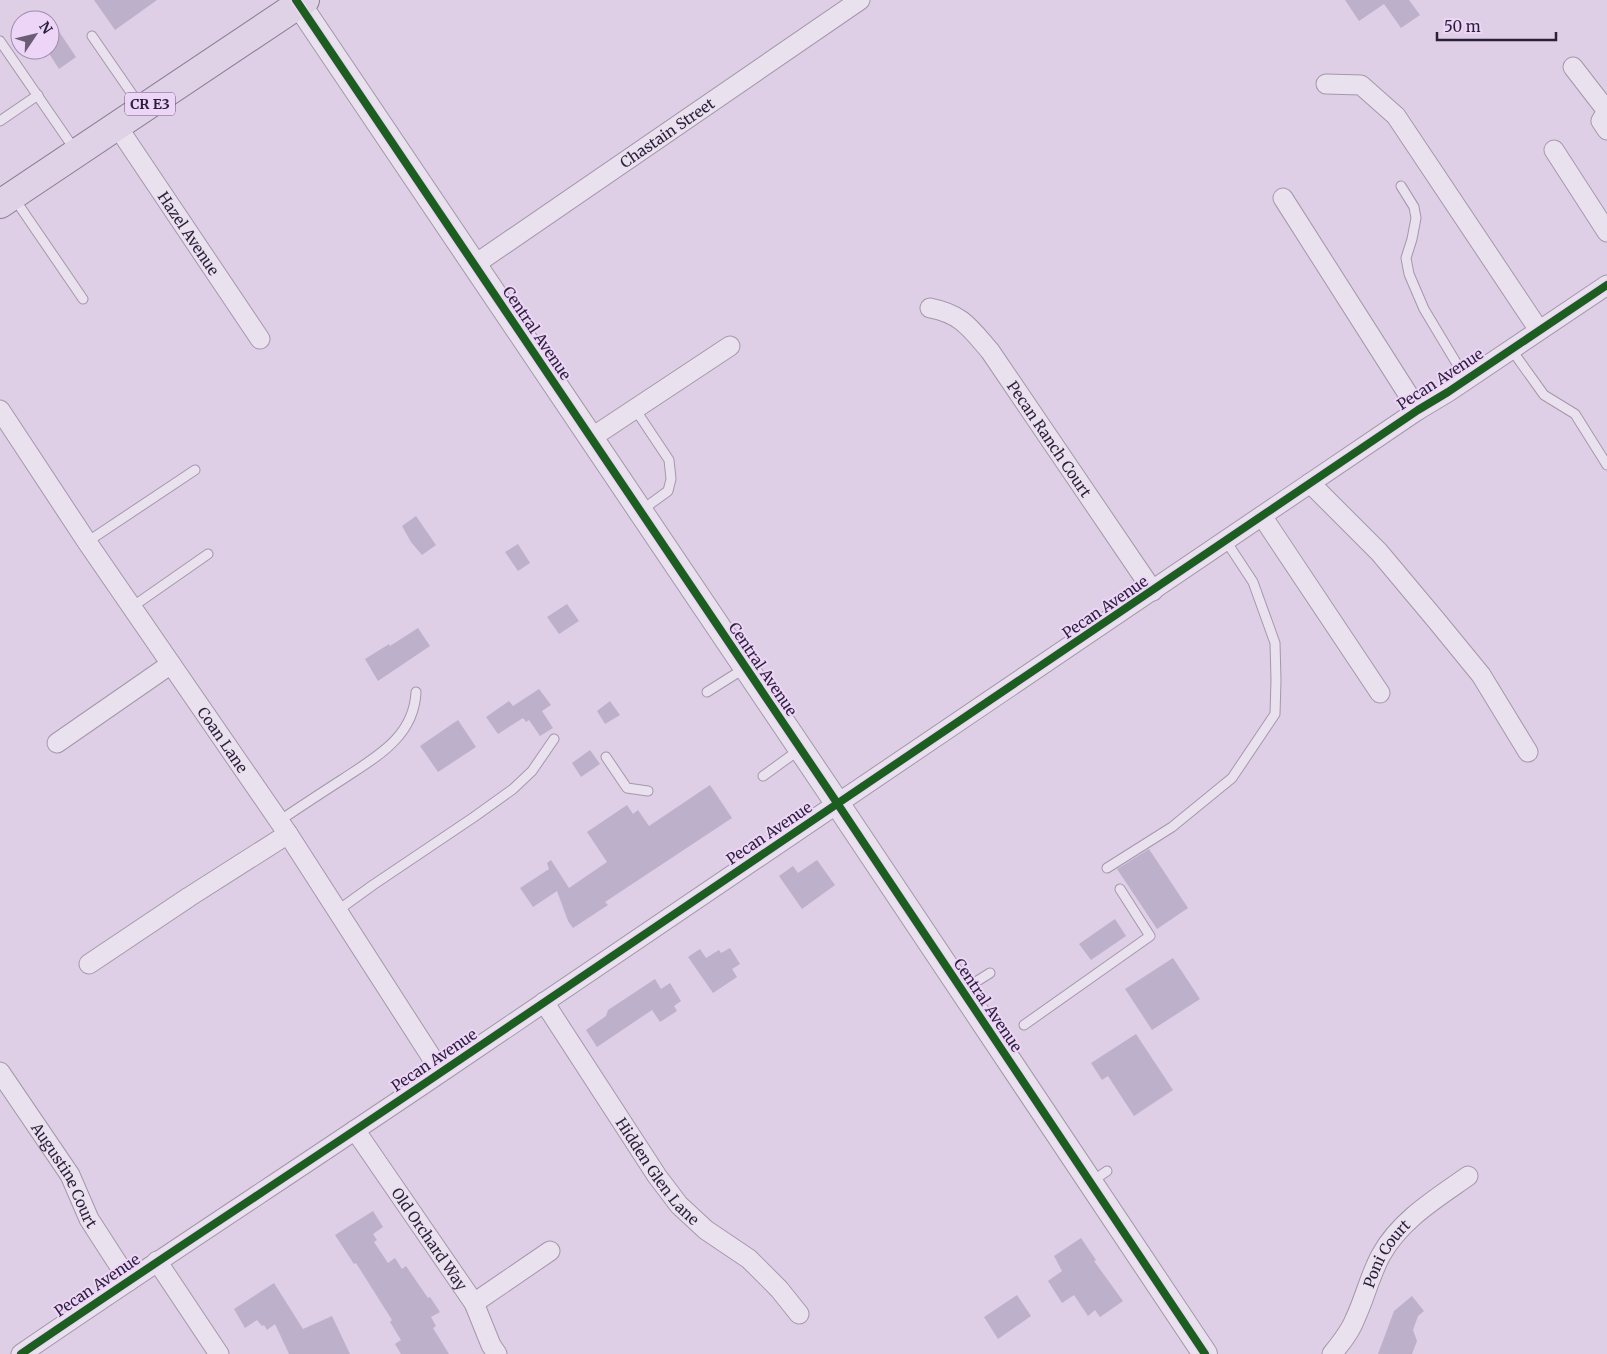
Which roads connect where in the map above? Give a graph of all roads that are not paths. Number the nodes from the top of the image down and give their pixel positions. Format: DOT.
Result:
graph roads {
  1 [pos="860,0"];
  2 [pos="300,1"];
  3 [pos="92,36"];
  4 [pos="0,41"];
  5 [pos="1573,67"];
  6 [pos="1326,84"];
  7 [pos="38,96"];
  8 [pos="143,109"];
  9 [pos="1607,111"];
  10 [pos="0,121"];
  11 [pos="117,126"];
  12 [pos="1607,130"];
  13 [pos="1554,150"];
  14 [pos="77,153"];
  15 [pos="1401,186"];
  16 [pos="1283,198"];
  17 [pos="6,200"];
  18 [pos="1607,232"];
  19 [pos="474,265"];
  20 [pos="1607,285"];
  21 [pos="83,299"];
  22 [pos="930,308"];
  23 [pos="1539,330"];
  24 [pos="260,340"];
  25 [pos="730,346"];
  26 [pos="1511,349"];
  27 [pos="1466,379"];
  28 [pos="635,409"];
  29 [pos="0,410"];
  30 [pos="1418,410"];
  31 [pos="591,438"];
  32 [pos="1607,465"];
  33 [pos="195,470"];
  34 [pos="1310,483"];
  35 [pos="640,511"];
  36 [pos="1262,516"];
  37 [pos="1226,541"];
  38 [pos="87,542"];
  39 [pos="208,554"];
  40 [pos="1153,591"];
  41 [pos="132,607"];
  42 [pos="171,664"];
  43 [pos="746,668"];
  44 [pos="416,692"];
  45 [pos="707,692"];
  46 [pos="1380,693"];
  47 [pos="554,739"];
  48 [pos="57,743"];
  49 [pos="801,749"];
  50 [pos="1528,752"];
  51 [pos="606,757"];
  52 [pos="763,776"];
  53 [pos="648,791"];
  54 [pos="837,804"];
  55 [pos="283,828"];
  56 [pos="1107,868"];
  57 [pos="1120,889"];
  58 [pos="337,911"];
  59 [pos="89,964"];
  60 [pos="990,973"];
  61 [pos="962,991"];
  62 [pos="544,1002"];
  63 [pos="1024,1025"];
  64 [pos="0,1072"];
  65 [pos="441,1072"];
  66 [pos="355,1130"];
  67 [pos="1468,1176"];
  68 [pos="550,1251"];
  69 [pos="156,1261"];
  70 [pos="129,1281"];
  71 [pos="474,1303"];
  72 [pos="799,1314"];
  73 [pos="21,1354"];
  74 [pos="219,1354"];
  75 [pos="496,1354"];
  76 [pos="1205,1354"];
  77 [pos="1332,1354"];
  1 -- 19 [label="street, Chastain Street"];
  2 -- 8 [label="main road, CR E3"];
  2 -- 19 [label="street, Central Avenue"];
  3 -- 8 [label="lane"];
  4 -- 7 [label="lane"];
  5 -- 9 [label="street"];
  6 -- 23 [label="street"];
  7 -- 10 [label="lane"];
  7 -- 14 [label="lane"];
  8 -- 11 [label="main road, CR E3"];
  9 -- 12 [label="street"];
  11 -- 14 [label="main road, CR E3"];
  11 -- 24 [label="street, Hazel Avenue"];
  13 -- 18 [label="street"];
  14 -- 17 [label="main road, CR E3"];
  15 -- 27 [label="lane"];
  16 -- 30 [label="street"];
  17 -- 21 [label="lane"];
  19 -- 31 [label="street, Central Avenue"];
  20 -- 23 [label="street, Pecan Avenue"];
  22 -- 40 [label="street, Pecan Ranch Court"];
  23 -- 26 [label="street, Pecan Avenue"];
  25 -- 28 [label="street"];
  26 -- 27 [label="street, Pecan Avenue"];
  26 -- 32 [label="lane"];
  27 -- 30 [label="street, Pecan Avenue"];
  28 -- 31 [label="street"];
  28 -- 35 [label="lane"];
  29 -- 38 [label="street, Coan Lane"];
  30 -- 34 [label="street, Pecan Avenue"];
  31 -- 35 [label="street, Central Avenue"];
  33 -- 38 [label="lane"];
  34 -- 36 [label="street, Pecan Avenue"];
  34 -- 50 [label="street"];
  35 -- 43 [label="street, Central Avenue"];
  36 -- 37 [label="street, Pecan Avenue"];
  36 -- 46 [label="street"];
  37 -- 40 [label="street, Pecan Avenue"];
  37 -- 56 [label="lane"];
  38 -- 41 [label="street, Coan Lane"];
  39 -- 41 [label="lane"];
  40 -- 54 [label="street, Pecan Avenue"];
  41 -- 42 [label="street, Coan Lane"];
  42 -- 48 [label="street"];
  42 -- 55 [label="street, Coan Lane"];
  43 -- 45 [label="lane"];
  43 -- 49 [label="street, Central Avenue"];
  44 -- 55 [label="lane"];
  47 -- 58 [label="lane"];
  49 -- 52 [label="lane"];
  49 -- 54 [label="street, Central Avenue"];
  51 -- 53 [label="lane"];
  54 -- 61 [label="street, Central Avenue"];
  54 -- 62 [label="street, Pecan Avenue"];
  55 -- 58 [label="street, Coan Lane"];
  55 -- 59 [label="street"];
  57 -- 63 [label="lane"];
  58 -- 65 [label="street, Coan Lane"];
  60 -- 61 [label="lane"];
  61 -- 76 [label="street, Central Avenue"];
  62 -- 65 [label="street, Pecan Avenue"];
  62 -- 72 [label="street, Hidden Glen Lane"];
  64 -- 70 [label="street, Augustine Court"];
  65 -- 66 [label="street, Pecan Avenue"];
  66 -- 69 [label="street, Pecan Avenue"];
  66 -- 71 [label="street, Old Orchard Way"];
  67 -- 77 [label="street, Poni Court"];
  68 -- 71 [label="street"];
  69 -- 70 [label="street, Pecan Avenue"];
  69 -- 74 [label="street"];
  70 -- 73 [label="street, Pecan Avenue"];
  71 -- 75 [label="street, Old Orchard Way"];
}
